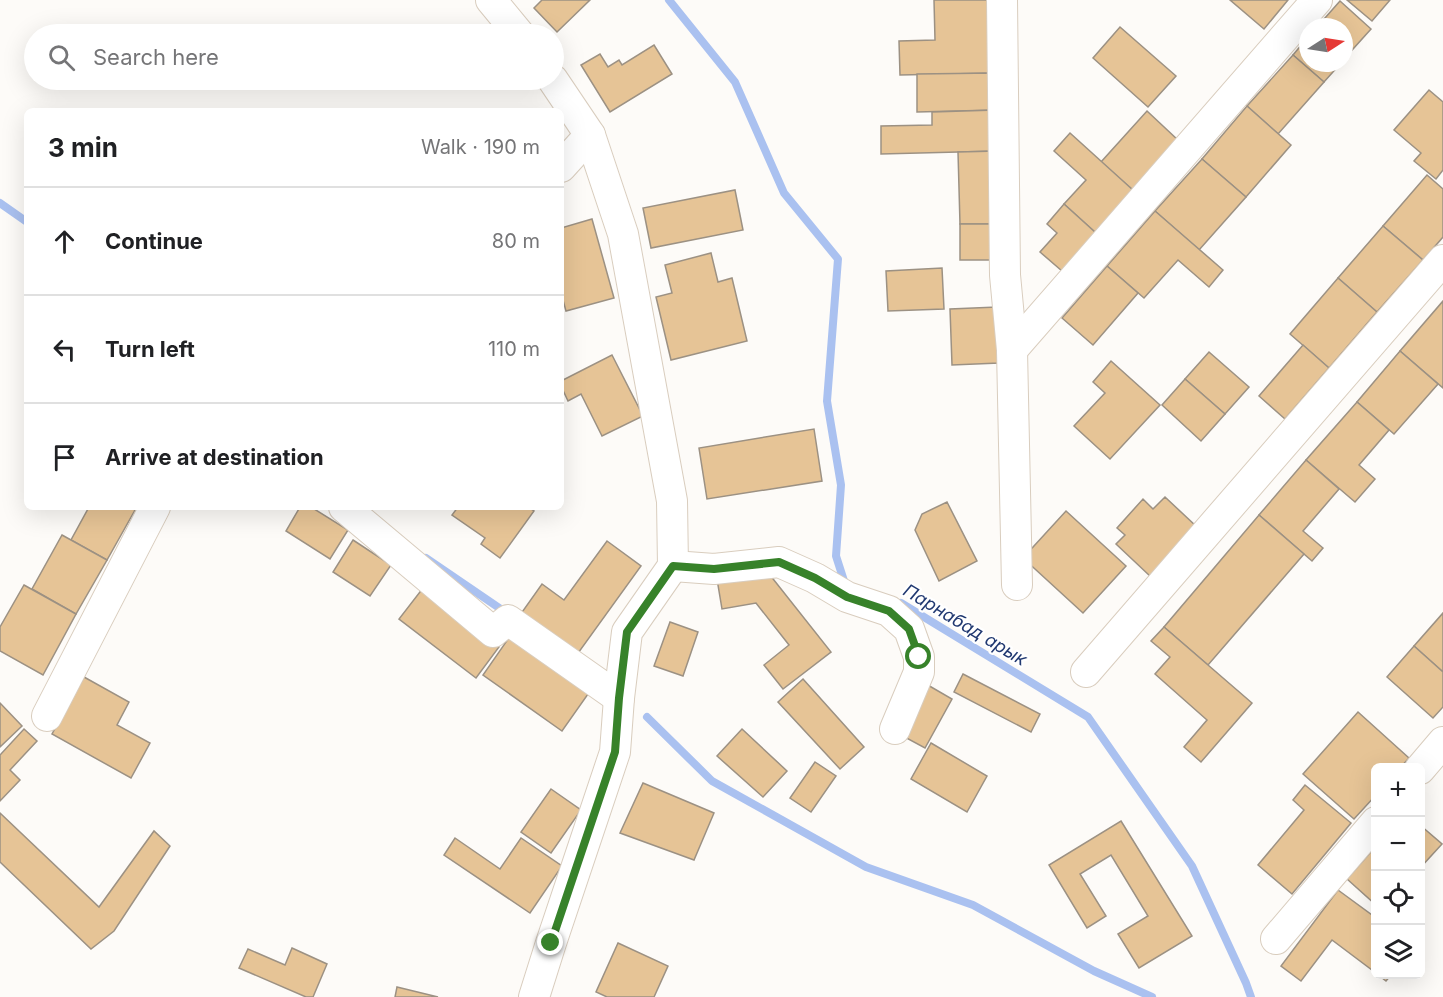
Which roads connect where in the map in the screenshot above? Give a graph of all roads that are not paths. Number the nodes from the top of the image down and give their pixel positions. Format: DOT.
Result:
graph roads {
  1 [pos="491,0"];
  2 [pos="1002,0"];
  3 [pos="1317,0"];
  4 [pos="511,24"];
  5 [pos="560,90"];
  6 [pos="590,135"];
  7 [pos="564,164"];
  8 [pos="1443,260"];
  9 [pos="1011,350"];
  10 [pos="153,510"];
  11 [pos="348,510"];
  12 [pos="673,566"];
  13 [pos="1017,585"];
  14 [pos="1086,672"];
  15 [pos="619,698"];
  16 [pos="47,716"];
  17 [pos="895,729"];
  18 [pos="1443,742"];
  19 [pos="1425,763"];
  20 [pos="1371,828"];
  21 [pos="1276,939"];
  22 [pos="534,997"];
  1 -- 4 [label="street"];
  2 -- 9 [label="street"];
  3 -- 9 [label="street"];
  5 -- 6 [label="street"];
  6 -- 7 [label="street"];
  6 -- 12 [label="street"];
  8 -- 14 [label="street"];
  9 -- 13 [label="street"];
  10 -- 16 [label="street"];
  11 -- 15 [label="street"];
  12 -- 15 [label="street"];
  12 -- 17 [label="street"];
  15 -- 22 [label="street"];
  18 -- 19 [label="street"];
  20 -- 21 [label="street"];
}
